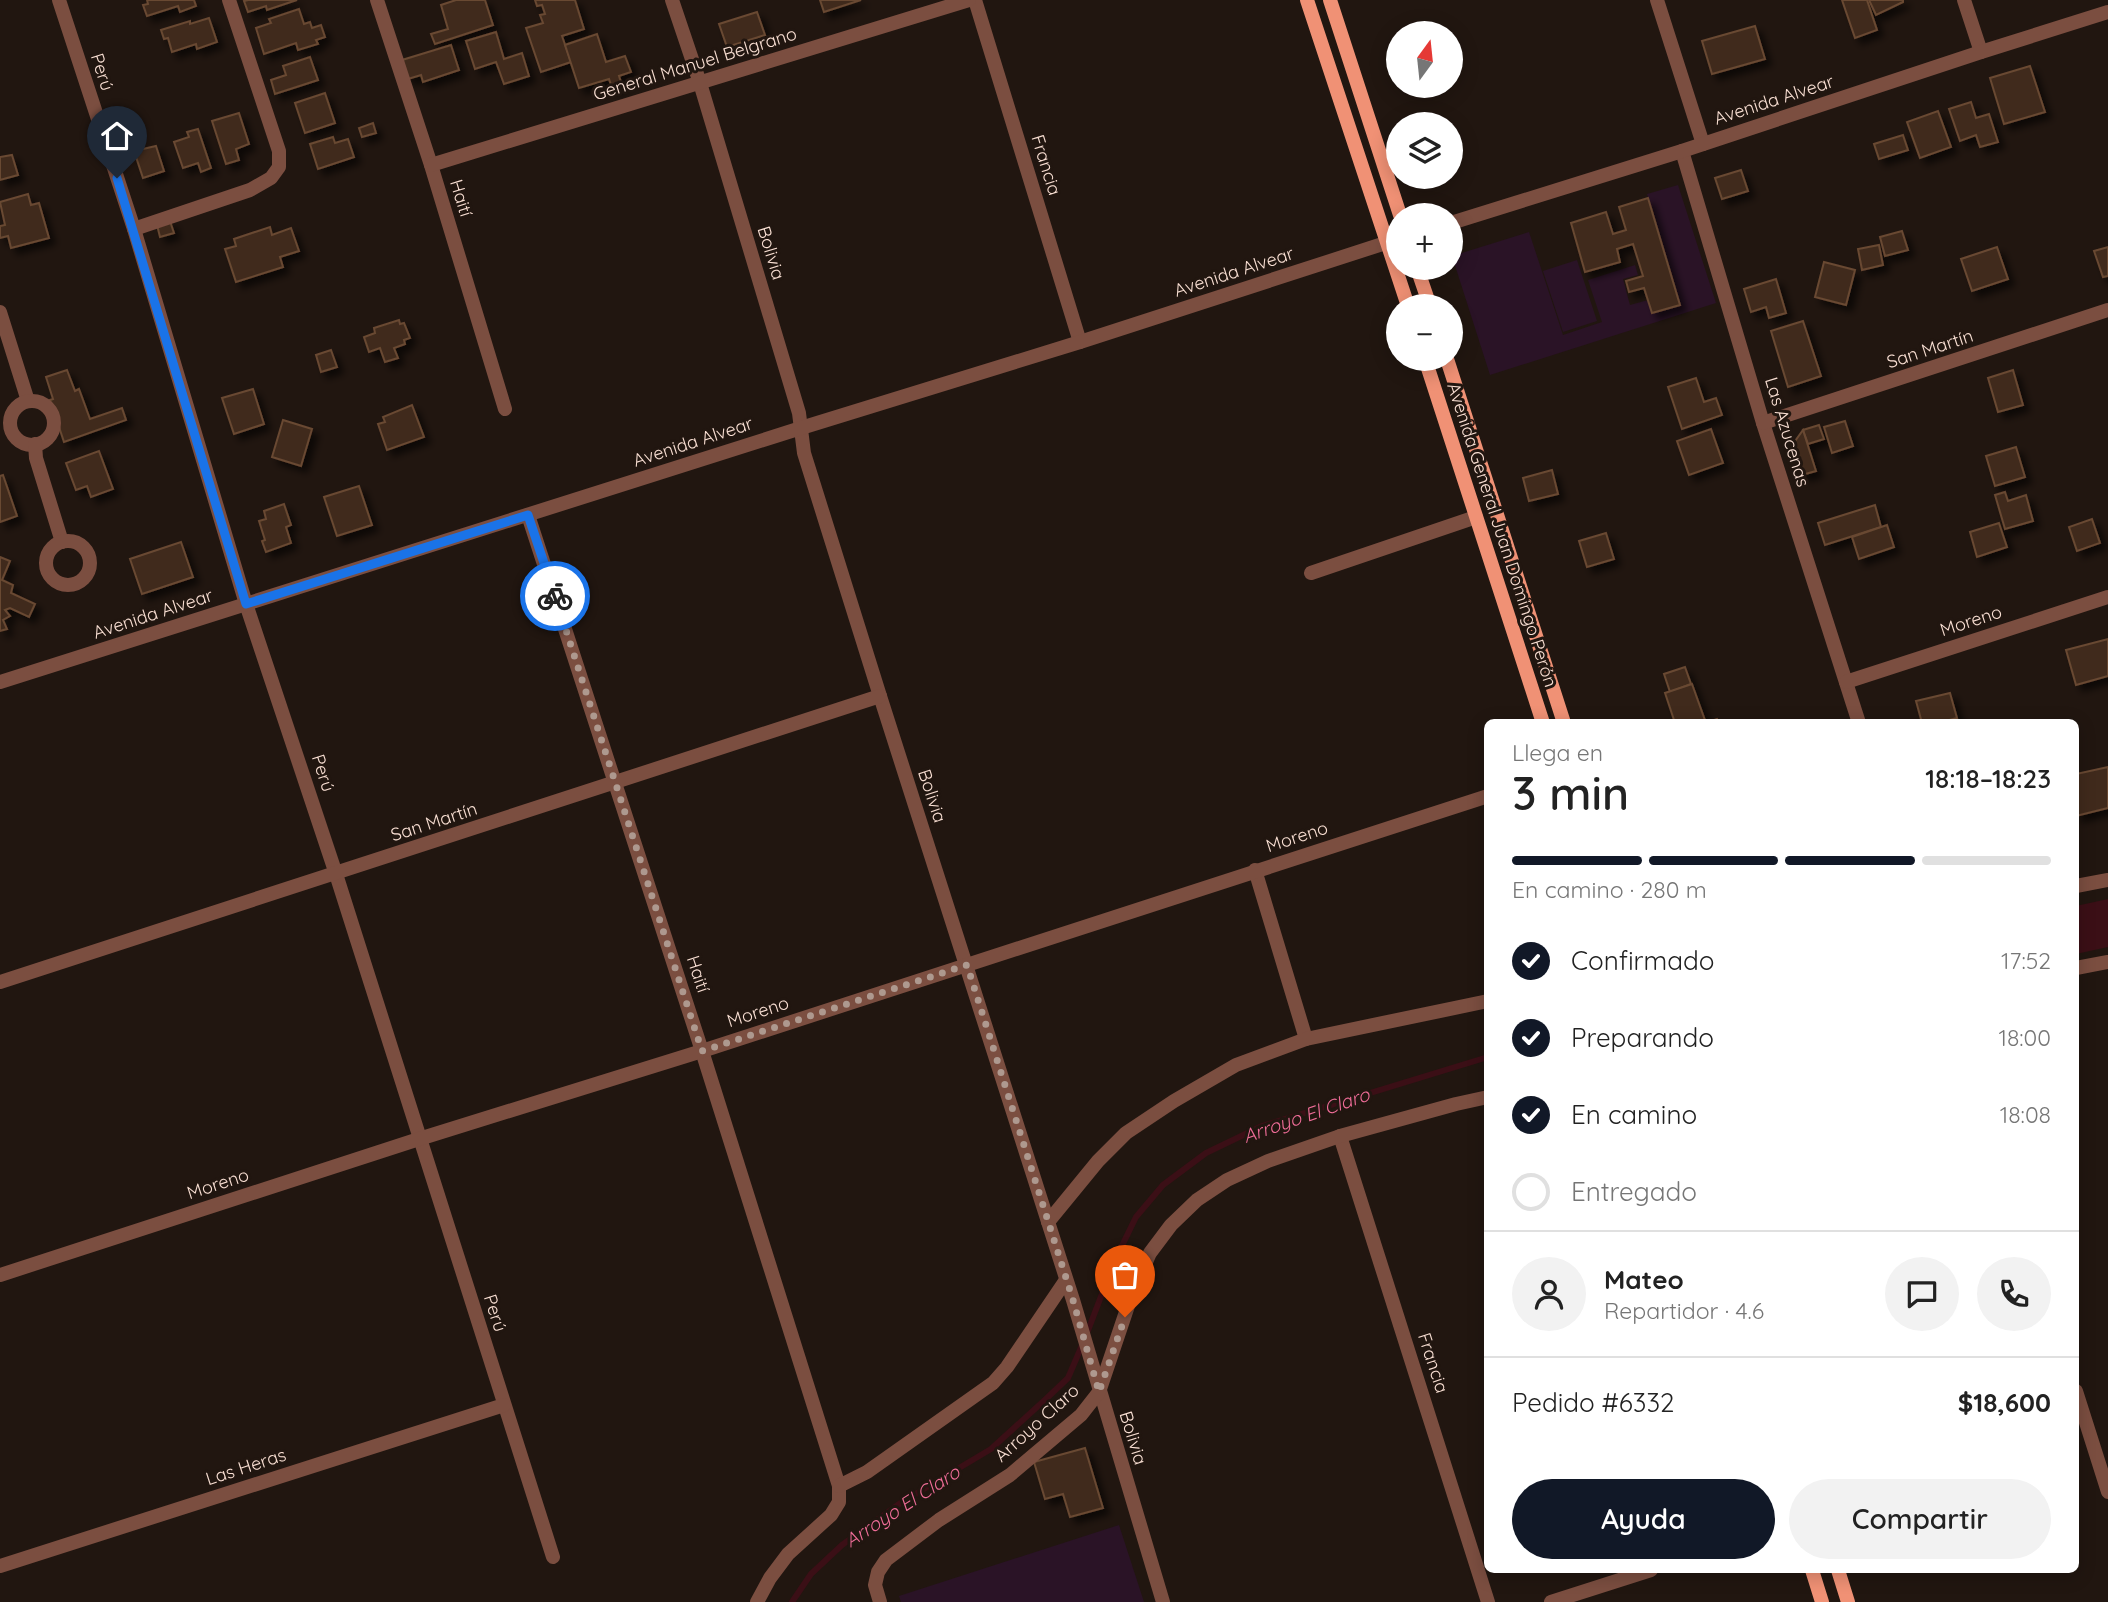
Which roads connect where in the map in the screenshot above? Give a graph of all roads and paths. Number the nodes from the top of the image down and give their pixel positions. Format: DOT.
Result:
graph roads {
  1 [pos="59,0"];
  2 [pos="229,0"];
  3 [pos="377,0"];
  4 [pos="672,0"];
  5 [pos="969,0"];
  6 [pos="975,0"];
  7 [pos="1307,0"];
  8 [pos="1330,0"];
  9 [pos="1657,0"];
  10 [pos="1964,0"];
  11 [pos="2108,14"];
  12 [pos="1981,52"];
  13 [pos="700,83"];
  14 [pos="1703,144"];
  15 [pos="1682,151"];
  16 [pos="431,165"];
  17 [pos="1396,203"];
  18 [pos="1463,219"];
  19 [pos="1386,221"];
  20 [pos="134,229"];
  21 [pos="1386,243"];
  22 [pos="2108,310"];
  23 [pos="1,320"];
  24 [pos="1080,342"];
  25 [pos="1429,371"];
  26 [pos="1451,371"];
  27 [pos="28,401"];
  28 [pos="505,409"];
  29 [pos="1763,424"];
  30 [pos="801,428"];
  31 [pos="35,444"];
  32 [pos="528,515"];
  33 [pos="1476,517"];
  34 [pos="62,542"];
  35 [pos="1311,573"];
  36 [pos="2108,597"];
  37 [pos="246,604"];
  38 [pos="0,682"];
  39 [pos="1846,682"];
  40 [pos="880,696"];
  41 [pos="1542,719"];
  42 [pos="1563,719"];
  43 [pos="1858,719"];
  44 [pos="616,783"];
  45 [pos="1484,797"];
  46 [pos="1255,870"];
  47 [pos="336,874"];
  48 [pos="2108,880"];
  49 [pos="2079,885"];
  50 [pos="2108,962"];
  51 [pos="967,965"];
  52 [pos="2079,967"];
  53 [pos="0,982"];
  54 [pos="1484,1002"];
  55 [pos="1307,1040"];
  56 [pos="702,1051"];
  57 [pos="1484,1098"];
  58 [pos="1340,1136"];
  59 [pos="419,1139"];
  60 [pos="1048,1222"];
  61 [pos="0,1275"];
  62 [pos="1066,1280"];
  63 [pos="1099,1392"];
  64 [pos="2079,1400"];
  65 [pos="504,1405"];
  66 [pos="839,1486"];
  67 [pos="2108,1492"];
  68 [pos="553,1557"];
  69 [pos="0,1566"];
  70 [pos="1642,1573"];
  71 [pos="1813,1573"];
  72 [pos="1839,1573"];
  73 [pos="757,1602"];
  74 [pos="880,1602"];
  75 [pos="1163,1602"];
  76 [pos="1488,1602"];
  77 [pos="1551,1602"];
  78 [pos="1822,1602"];
  79 [pos="1849,1602"];
  1 -- 20 [label="street, Perú"];
  2 -- 20 [label="street"];
  3 -- 16 [label="street, Haití"];
  4 -- 13 [label="street, Bolivia"];
  5 -- 13 [label="street, General Manuel Belgrano"];
  6 -- 24 [label="street, Francia"];
  7 -- 19 [label="main road"];
  8 -- 17 [label="main road"];
  9 -- 14 [label="street"];
  10 -- 12 [label="street"];
  11 -- 12 [label="street, Avenida Alvear"];
  12 -- 14 [label="street, Avenida Alvear"];
  13 -- 16 [label="street, General Manuel Belgrano"];
  13 -- 30 [label="street, Bolivia"];
  14 -- 15 [label="street, Avenida Alvear"];
  15 -- 18 [label="street, Avenida Alvear"];
  15 -- 29 [label="street, Las Azucenas"];
  16 -- 28 [label="street, Haití"];
  20 -- 37 [label="street, Perú"];
  21 -- 24 [label="street, Avenida Alvear"];
  22 -- 29 [label="street, San Martín"];
  23 -- 27 [label="street"];
  24 -- 30 [label="street, Avenida Alvear"];
  25 -- 33 [label="main road, Avenida General Juan Domingo Perón"];
  26 -- 42 [label="main road, Avenida General Juan Domingo Perón"];
  27 -- 31 [label="street"];
  27 -- 31 [label="street"];
  29 -- 39 [label="street, Las Azucenas"];
  30 -- 32 [label="street, Avenida Alvear"];
  30 -- 40 [label="street, Bolivia"];
  31 -- 34 [label="street"];
  32 -- 37 [label="street, Avenida Alvear"];
  32 -- 44 [label="street, Haití"];
  33 -- 35 [label="street"];
  33 -- 41 [label="main road, Avenida General Juan Domingo Perón"];
  36 -- 39 [label="street, Moreno"];
  37 -- 38 [label="street, Avenida Alvear"];
  37 -- 47 [label="street, Perú"];
  39 -- 43 [label="street, Las Azucenas"];
  40 -- 44 [label="street, San Martín"];
  40 -- 51 [label="street, Bolivia"];
  44 -- 47 [label="street, San Martín"];
  44 -- 56 [label="street, Haití"];
  45 -- 46 [label="street, Moreno"];
  46 -- 51 [label="street, Moreno"];
  46 -- 55 [label="street"];
  47 -- 53 [label="street, San Martín"];
  47 -- 59 [label="street, Perú"];
  48 -- 49 [label="street"];
  50 -- 52 [label="street"];
  51 -- 56 [label="street, Moreno"];
  51 -- 60 [label="street, Bolivia"];
  54 -- 55 [label="street"];
  55 -- 60 [label="street"];
  56 -- 59 [label="street, Moreno"];
  56 -- 66 [label="street, Haití"];
  57 -- 58 [label="street, Arroyo Claro"];
  58 -- 63 [label="street, Arroyo Claro"];
  58 -- 76 [label="street, Francia"];
  59 -- 61 [label="street, Moreno"];
  59 -- 65 [label="street, Perú"];
  60 -- 62 [label="street, Bolivia"];
  62 -- 63 [label="street, Bolivia"];
  62 -- 66 [label="street"];
  63 -- 74 [label="street, Arroyo Claro"];
  63 -- 75 [label="street, Bolivia"];
  64 -- 67 [label="street"];
  65 -- 68 [label="street, Perú"];
  65 -- 69 [label="street, Las Heras"];
  66 -- 73 [label="street"];
  70 -- 77 [label="street"];
  71 -- 78 [label="main road"];
  72 -- 79 [label="main road"];
}
